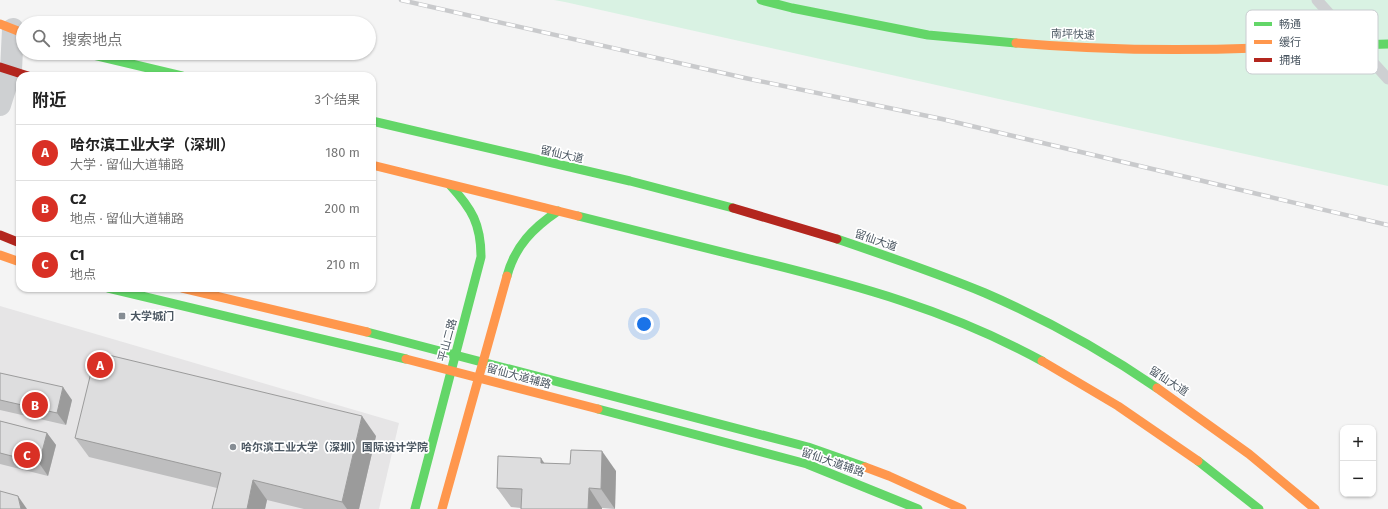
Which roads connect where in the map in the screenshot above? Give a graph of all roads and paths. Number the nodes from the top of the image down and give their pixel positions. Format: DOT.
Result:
graph roads {
  1 [pos="761,0"];
  2 [pos="1317,0"];
  3 [pos="1326,10"];
  4 [pos="12,29"];
  5 [pos="1378,44"];
  6 [pos="1388,44"];
  7 [pos="0,48"];
  8 [pos="1246,49"];
  9 [pos="115,60"];
  10 [pos="1378,67"];
  11 [pos="13,71"];
  12 [pos="165,72"];
  13 [pos="1388,78"];
  14 [pos="0,105"];
  15 [pos="376,122"];
  16 [pos="376,166"];
  17 [pos="450,184"];
  18 [pos="558,211"];
  19 [pos="0,235"];
  20 [pos="16,241"];
  21 [pos="0,255"];
  22 [pos="16,261"];
  23 [pos="125,292"];
  24 [pos="199,292"];
  25 [pos="456,354"];
  26 [pos="483,361"];
  27 [pos="452,370"];
  28 [pos="478,378"];
  29 [pos="415,509"];
  30 [pos="442,509"];
  31 [pos="918,509"];
  32 [pos="962,509"];
  33 [pos="1259,509"];
  34 [pos="1315,509"];
  1 -- 8 [label="main road, 南坪快速"];
  2 -- 3 [label="lane"];
  4 -- 7 [label="street"];
  4 -- 11 [label="street"];
  5 -- 6 [label="main road, 南坪快速"];
  9 -- 12 [label="main road"];
  10 -- 13 [label="lane"];
  11 -- 14 [label="street"];
  15 -- 34 [label="main road, 留仙大道"];
  16 -- 17 [label="main road"];
  17 -- 18 [label="main road"];
  17 -- 25 [label="main road, 平山二路"];
  18 -- 26 [label="main road"];
  18 -- 33 [label="main road"];
  19 -- 20 [label="main road"];
  21 -- 22 [label="main road"];
  23 -- 27 [label="main road, 留仙大道辅路"];
  24 -- 25 [label="main road, 留仙大道辅路"];
  25 -- 26 [label="main road, 留仙大道辅路"];
  25 -- 27 [label="main road, 平山二路"];
  26 -- 28 [label="main road"];
  26 -- 32 [label="main road, 留仙大道辅路"];
  27 -- 28 [label="main road, 留仙大道辅路"];
  27 -- 29 [label="main road, 平山二路"];
  28 -- 30 [label="main road"];
  28 -- 31 [label="main road, 留仙大道辅路"];
}
